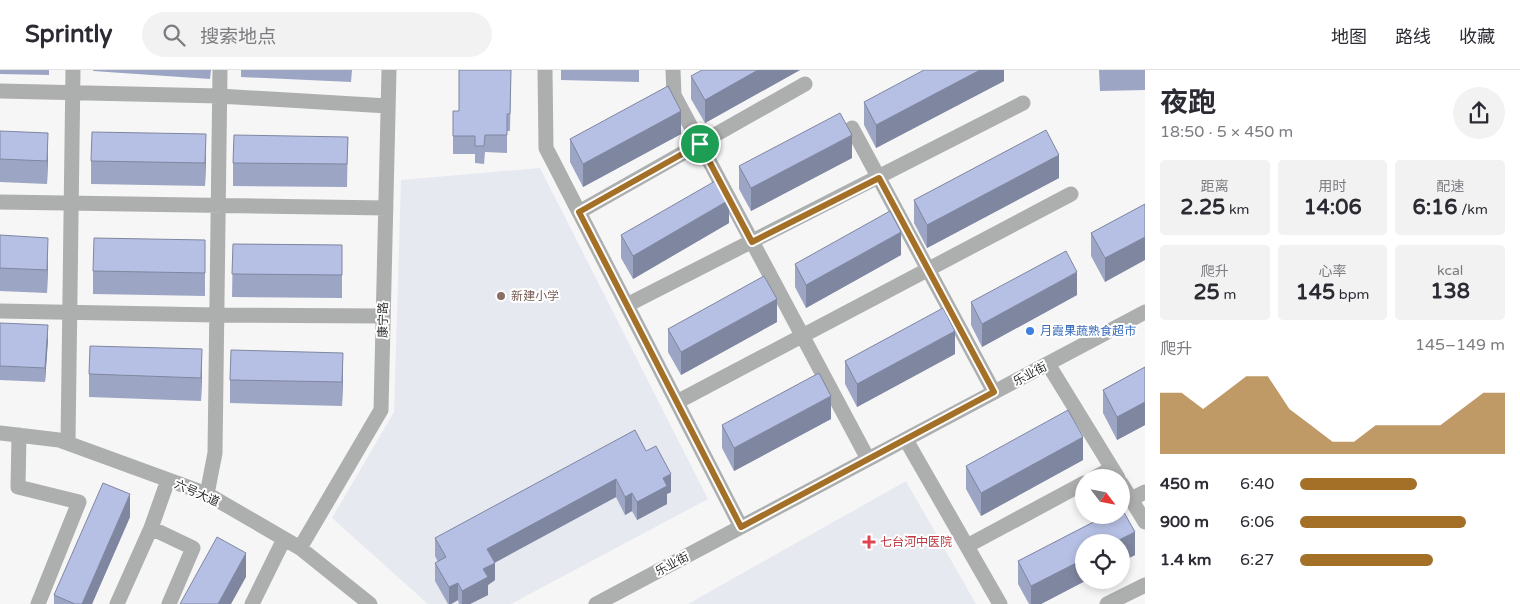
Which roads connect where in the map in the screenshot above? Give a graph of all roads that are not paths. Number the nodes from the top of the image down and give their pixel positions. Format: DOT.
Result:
graph roads {
  1 [pos="73,70"];
  2 [pos="220,70"];
  3 [pos="389,70"];
  4 [pos="545,70"];
  5 [pos="673,70"];
  6 [pos="805,84"];
  7 [pos="0,91"];
  8 [pos="73,93"];
  9 [pos="219,96"];
  10 [pos="1023,104"];
  11 [pos="388,106"];
  12 [pos="852,128"];
  13 [pos="700,144"];
  14 [pos="879,178"];
  15 [pos="1072,194"];
  16 [pos="0,202"];
  17 [pos="71,202"];
  18 [pos="218,206"];
  19 [pos="386,208"];
  20 [pos="579,212"];
  21 [pos="752,242"];
  22 [pos="928,270"];
  23 [pos="627,305"];
  24 [pos="0,310"];
  25 [pos="70,311"];
  26 [pos="1145,312"];
  27 [pos="216,315"];
  28 [pos="383,316"];
  29 [pos="803,336"];
  30 [pos="1048,364"];
  31 [pos="994,392"];
  32 [pos="677,402"];
  33 [pos="0,433"];
  34 [pos="19,435"];
  35 [pos="906,440"];
  36 [pos="68,443"];
  37 [pos="868,459"];
  38 [pos="1113,469"];
  39 [pos="168,480"];
  40 [pos="1075,488"];
  41 [pos="1145,492"];
  42 [pos="207,494"];
  43 [pos="1131,499"];
  44 [pos="1145,522"];
  45 [pos="741,527"];
  46 [pos="151,528"];
  47 [pos="284,539"];
  48 [pos="967,546"];
  49 [pos="300,548"];
  50 [pos="1145,585"];
  51 [pos="38,604"];
  52 [pos="117,604"];
  53 [pos="169,604"];
  54 [pos="252,604"];
  55 [pos="370,604"];
  56 [pos="596,604"];
  57 [pos="1000,604"];
  58 [pos="1107,604"];
  1 -- 8 [label="street"];
  2 -- 9 [label="street"];
  3 -- 11 [label="street, 康宁路"];
  4 -- 20 [label="street"];
  5 -- 13 [label="street"];
  6 -- 13 [label="street"];
  7 -- 8 [label="street"];
  8 -- 9 [label="street"];
  8 -- 17 [label="street"];
  9 -- 11 [label="street"];
  9 -- 18 [label="street"];
  10 -- 14 [label="street"];
  11 -- 19 [label="street, 康宁路"];
  12 -- 14 [label="street"];
  13 -- 20 [label="street"];
  13 -- 21 [label="street"];
  14 -- 21 [label="street"];
  14 -- 22 [label="street"];
  15 -- 22 [label="street"];
  16 -- 17 [label="street"];
  17 -- 18 [label="street"];
  17 -- 25 [label="street"];
  18 -- 19 [label="street"];
  18 -- 27 [label="street"];
  19 -- 28 [label="street, 康宁路"];
  20 -- 23 [label="street"];
  21 -- 23 [label="street"];
  21 -- 29 [label="street"];
  22 -- 29 [label="street"];
  22 -- 31 [label="street"];
  23 -- 32 [label="street"];
  24 -- 25 [label="street"];
  25 -- 27 [label="street"];
  25 -- 36 [label="street"];
  26 -- 30 [label="street, 乐业街"];
  27 -- 28 [label="street"];
  27 -- 42 [label="street"];
  28 -- 49 [label="street, 康宁路"];
  29 -- 32 [label="street"];
  29 -- 37 [label="street"];
  30 -- 31 [label="street, 乐业街"];
  30 -- 38 [label="street"];
  31 -- 35 [label="street, 乐业街"];
  32 -- 45 [label="street"];
  33 -- 34 [label="street, 六号大道"];
  34 -- 36 [label="street, 六号大道"];
  34 -- 51 [label="street"];
  35 -- 37 [label="street, 乐业街"];
  35 -- 48 [label="street"];
  36 -- 39 [label="street, 六号大道"];
  37 -- 45 [label="street, 乐业街"];
  39 -- 42 [label="street, 六号大道"];
  39 -- 46 [label="street"];
  40 -- 48 [label="street"];
  41 -- 43 [label="street"];
  42 -- 47 [label="street, 六号大道"];
  43 -- 44 [label="street"];
  45 -- 56 [label="street, 乐业街"];
  46 -- 52 [label="street"];
  46 -- 53 [label="street"];
  47 -- 49 [label="street, 六号大道"];
  47 -- 54 [label="street"];
  48 -- 57 [label="street"];
  49 -- 55 [label="street, 六号大道"];
  50 -- 58 [label="street"];
}
